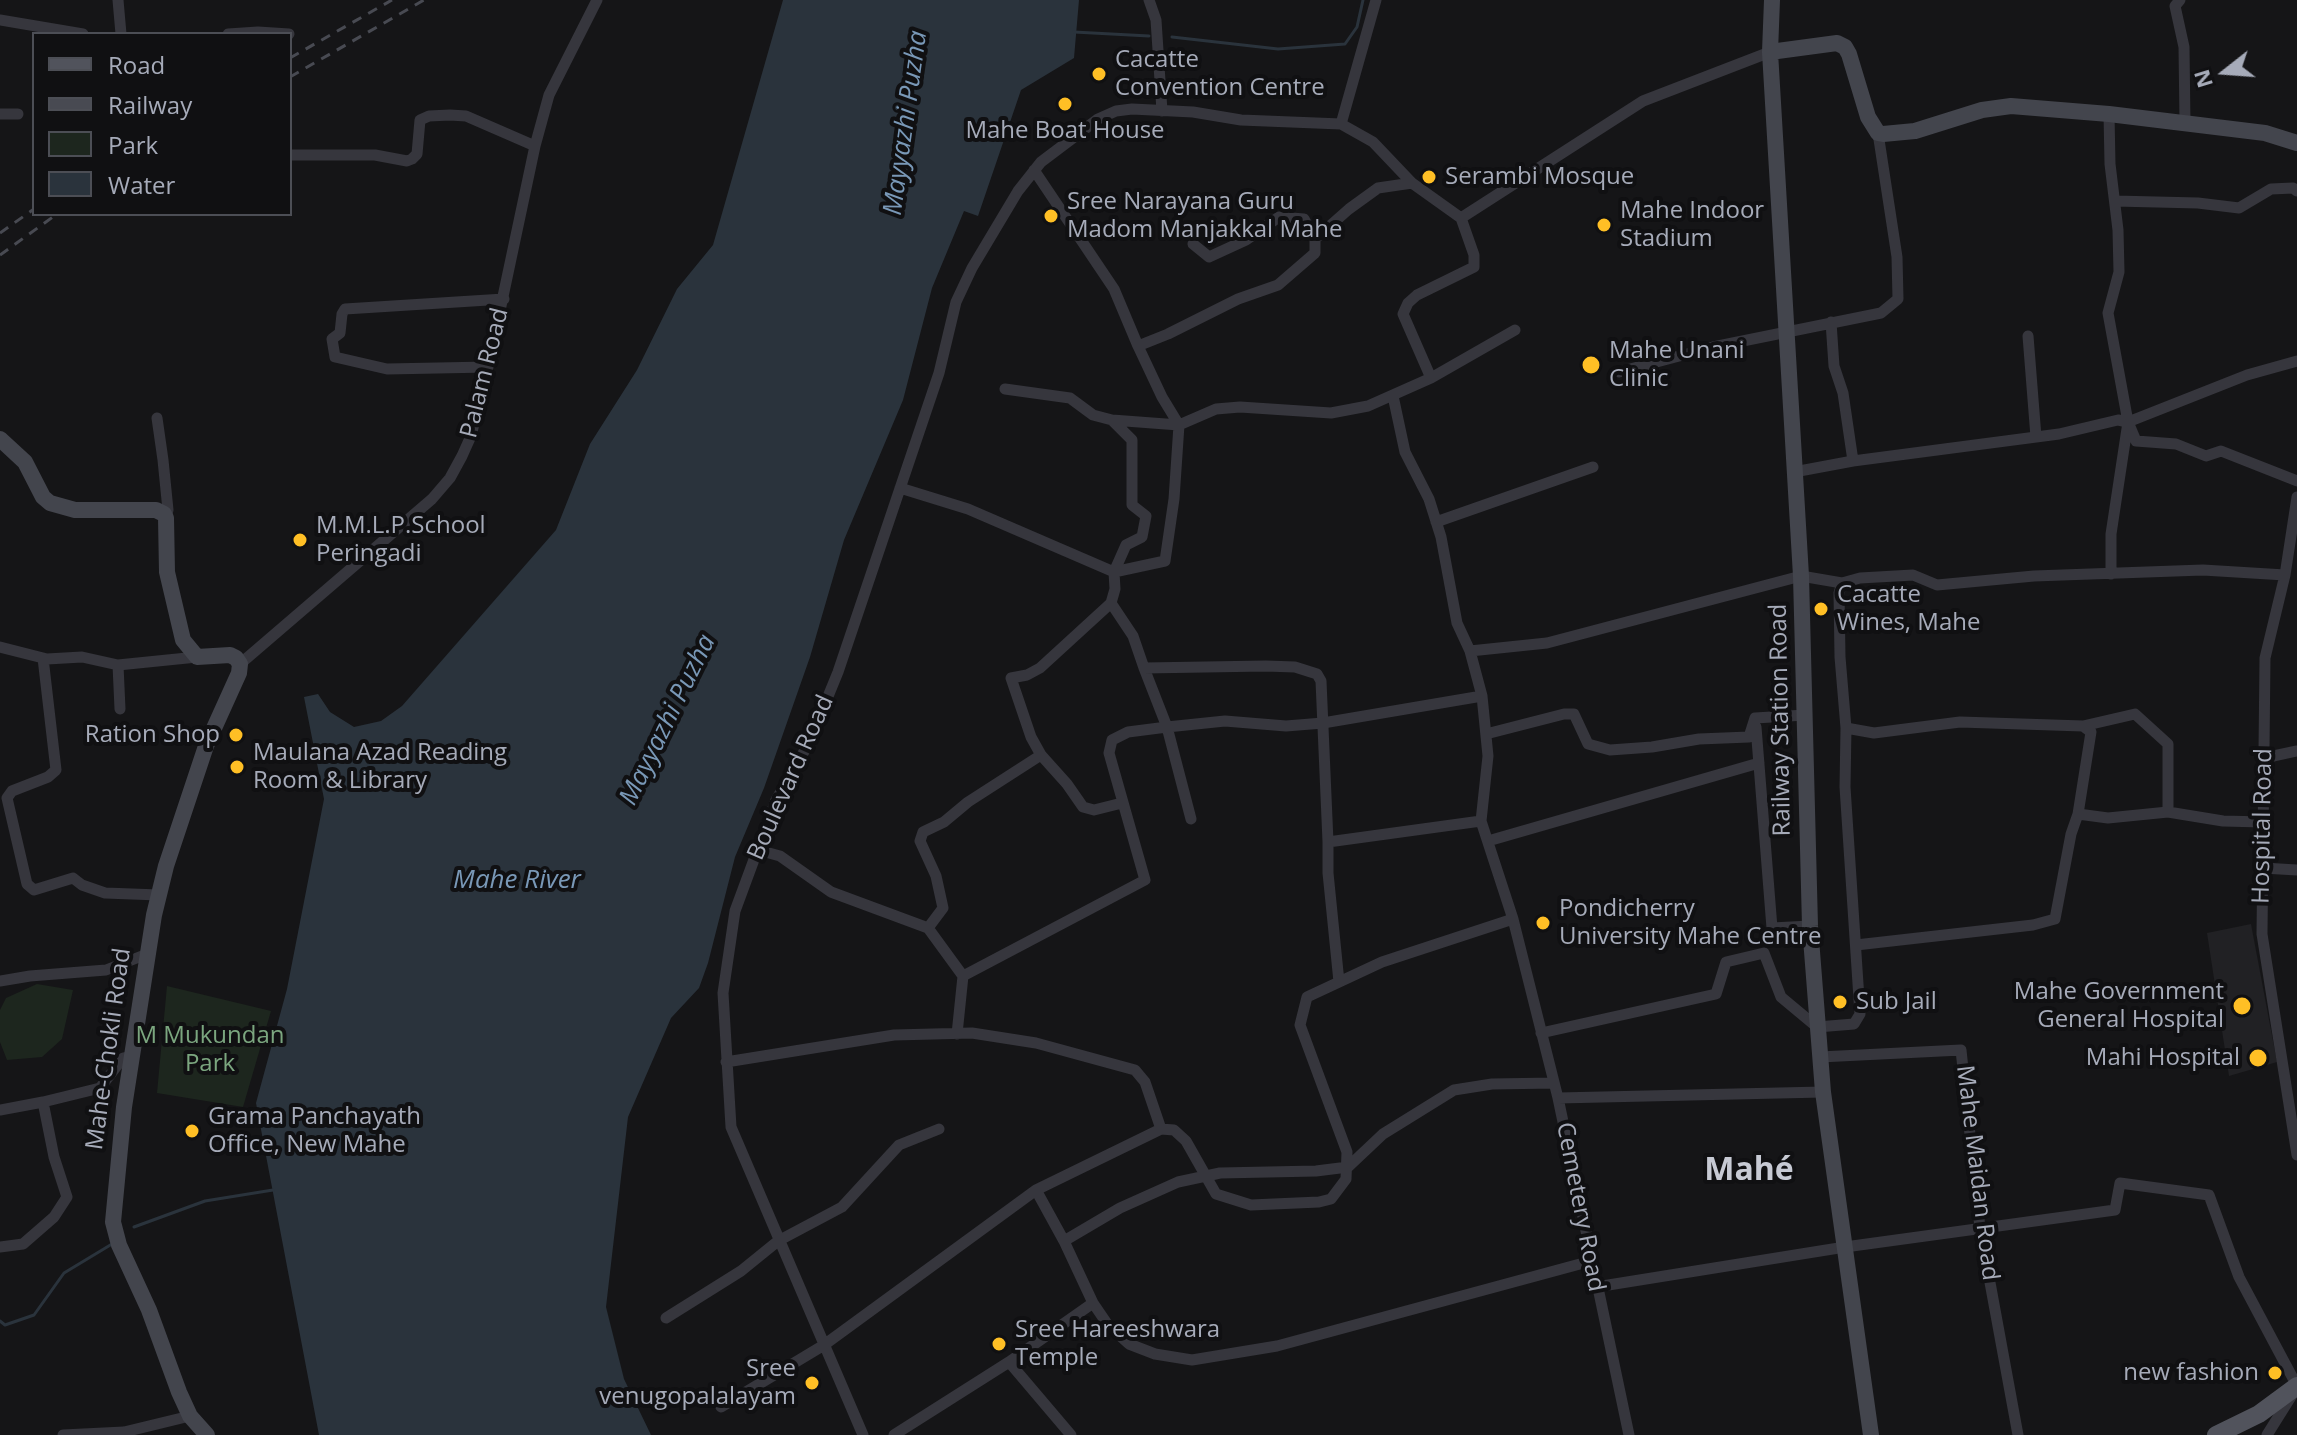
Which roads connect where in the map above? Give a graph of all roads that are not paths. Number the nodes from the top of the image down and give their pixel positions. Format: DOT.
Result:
graph roads {
  1 [pos="118,0"];
  2 [pos="597,0"];
  3 [pos="1149,0"];
  4 [pos="1376,0"];
  5 [pos="1772,0"];
  6 [pos="2180,0"];
  7 [pos="0,20"];
  8 [pos="71,32"];
  9 [pos="121,32"];
  10 [pos="1770,52"];
  11 [pos="1162,111"];
  12 [pos="0,114"];
  13 [pos="18,114"];
  14 [pos="2109,114"];
  15 [pos="2185,123"];
  16 [pos="1341,124"];
  17 [pos="1878,133"];
  18 [pos="2297,143"];
  19 [pos="535,146"];
  20 [pos="292,155"];
  21 [pos="1034,170"];
  22 [pos="1412,183"];
  23 [pos="2297,191"];
  24 [pos="2115,201"];
  25 [pos="1461,218"];
  26 [pos="1315,239"];
  27 [pos="1193,244"];
  28 [pos="504,299"];
  29 [pos="1831,322"];
  30 [pos="1515,330"];
  31 [pos="1785,334"];
  32 [pos="2028,336"];
  33 [pos="1138,346"];
  34 [pos="2297,361"];
  35 [pos="488,367"];
  36 [pos="1619,372"];
  37 [pos="1431,378"];
  38 [pos="1005,389"];
  39 [pos="1393,396"];
  40 [pos="157,418"];
  41 [pos="1112,420"];
  42 [pos="2128,422"];
  43 [pos="1179,425"];
  44 [pos="2036,437"];
  45 [pos="0,439"];
  46 [pos="1853,461"];
  47 [pos="1593,467"];
  48 [pos="1794,472"];
  49 [pos="2297,481"];
  50 [pos="900,488"];
  51 [pos="2297,497"];
  52 [pos="166,518"];
  53 [pos="1436,522"];
  54 [pos="2289,566"];
  55 [pos="1114,572"];
  56 [pos="2111,574"];
  57 [pos="1801,576"];
  58 [pos="1842,583"];
  59 [pos="1111,603"];
  60 [pos="0,647"];
  61 [pos="1470,651"];
  62 [pos="197,657"];
  63 [pos="43,658"];
  64 [pos="240,664"];
  65 [pos="118,665"];
  66 [pos="1144,668"];
  67 [pos="1482,696"];
  68 [pos="120,709"];
  69 [pos="1805,715"];
  70 [pos="1755,718"];
  71 [pos="1323,723"];
  72 [pos="2083,726"];
  73 [pos="1167,727"];
  74 [pos="1846,728"];
  75 [pos="1486,734"];
  76 [pos="2297,751"];
  77 [pos="1041,755"];
  78 [pos="2264,758"];
  79 [pos="1759,763"];
  80 [pos="1122,803"];
  81 [pos="2168,812"];
  82 [pos="2078,814"];
  83 [pos="1191,819"];
  84 [pos="1481,821"];
  85 [pos="2263,822"];
  86 [pos="1488,841"];
  87 [pos="1328,842"];
  88 [pos="758,850"];
  89 [pos="2263,868"];
  90 [pos="2297,870"];
  91 [pos="159,895"];
  92 [pos="1513,919"];
  93 [pos="1810,926"];
  94 [pos="928,928"];
  95 [pos="1856,945"];
  96 [pos="147,954"];
  97 [pos="963,976"];
  98 [pos="0,981"];
  99 [pos="1339,982"];
  100 [pos="1817,1027"];
  101 [pos="1541,1033"];
  102 [pos="957,1034"];
  103 [pos="132,1056"];
  104 [pos="1820,1057"];
  105 [pos="726,1062"];
  106 [pos="1554,1083"];
  107 [pos="1823,1092"];
  108 [pos="1558,1098"];
  109 [pos="43,1102"];
  110 [pos="0,1110"];
  111 [pos="939,1129"];
  112 [pos="1161,1129"];
  113 [pos="2297,1155"];
  114 [pos="1348,1167"];
  115 [pos="1206,1177"];
  116 [pos="1036,1190"];
  117 [pos="1980,1228"];
  118 [pos="778,1241"];
  119 [pos="1064,1241"];
  120 [pos="0,1247"];
  121 [pos="1845,1247"];
  122 [pos="1591,1261"];
  123 [pos="1596,1287"];
  124 [pos="1093,1303"];
  125 [pos="666,1318"];
  126 [pos="824,1345"];
  127 [pos="1009,1362"];
  128 [pos="2297,1386"];
  129 [pos="721,1407"];
  130 [pos="190,1416"];
  131 [pos="63,1435"];
  132 [pos="207,1435"];
  133 [pos="863,1435"];
  134 [pos="894,1435"];
  135 [pos="1071,1435"];
  136 [pos="1629,1435"];
  137 [pos="1871,1435"];
  138 [pos="2018,1435"];
  139 [pos="2216,1435"];
  140 [pos="2267,1435"];
  1 -- 9 [label="street"];
  2 -- 19 [label="street, Palam Road"];
  3 -- 11 [label="street"];
  4 -- 16 [label="street"];
  5 -- 10 [label="street, Railway Station Road"];
  6 -- 15 [label="street"];
  7 -- 8 [label="street"];
  10 -- 17 [label="street"];
  10 -- 25 [label="street"];
  10 -- 31 [label="street, Railway Station Road"];
  11 -- 16 [label="street, Boulevard Road"];
  11 -- 21 [label="street, Boulevard Road"];
  12 -- 13 [label="street"];
  14 -- 15 [label="street"];
  14 -- 17 [label="street"];
  14 -- 24 [label="street"];
  15 -- 18 [label="street"];
  16 -- 22 [label="street"];
  17 -- 29 [label="street"];
  19 -- 20 [label="street"];
  19 -- 28 [label="street, Palam Road"];
  21 -- 33 [label="street"];
  21 -- 50 [label="street, Boulevard Road"];
  22 -- 25 [label="street"];
  22 -- 26 [label="street"];
  23 -- 24 [label="street"];
  24 -- 42 [label="street"];
  25 -- 37 [label="street"];
  26 -- 27 [label="street"];
  26 -- 33 [label="street"];
  28 -- 35 [label="street, Palam Road"];
  28 -- 35 [label="street"];
  29 -- 31 [label="street"];
  29 -- 46 [label="street"];
  30 -- 37 [label="street"];
  31 -- 36 [label="street"];
  31 -- 48 [label="street, Railway Station Road"];
  32 -- 44 [label="street"];
  33 -- 43 [label="street"];
  34 -- 42 [label="street"];
  35 -- 64 [label="street, Palam Road"];
  37 -- 39 [label="street"];
  38 -- 41 [label="street"];
  39 -- 43 [label="street"];
  39 -- 53 [label="street"];
  40 -- 52 [label="street"];
  41 -- 43 [label="street"];
  41 -- 55 [label="street"];
  42 -- 44 [label="street"];
  42 -- 49 [label="street"];
  42 -- 56 [label="street"];
  43 -- 55 [label="street"];
  44 -- 46 [label="street"];
  45 -- 52 [label="street"];
  46 -- 48 [label="street"];
  47 -- 53 [label="street"];
  48 -- 57 [label="street, Railway Station Road"];
  50 -- 55 [label="street"];
  50 -- 88 [label="street, Boulevard Road"];
  51 -- 54 [label="street, Hospital Road"];
  52 -- 62 [label="street"];
  53 -- 61 [label="street"];
  54 -- 56 [label="street"];
  54 -- 78 [label="street, Hospital Road"];
  55 -- 59 [label="street"];
  56 -- 58 [label="street"];
  57 -- 58 [label="street"];
  57 -- 61 [label="street"];
  57 -- 69 [label="street, Railway Station Road"];
  58 -- 74 [label="street"];
  59 -- 66 [label="street"];
  59 -- 77 [label="street"];
  60 -- 63 [label="street"];
  61 -- 67 [label="street"];
  62 -- 64 [label="street"];
  62 -- 65 [label="street"];
  63 -- 65 [label="street"];
  63 -- 91 [label="street"];
  64 -- 91 [label="street, Mahe-Chokli Road"];
  65 -- 68 [label="street"];
  66 -- 71 [label="street"];
  66 -- 73 [label="street"];
  67 -- 71 [label="street"];
  67 -- 75 [label="street"];
  69 -- 70 [label="street"];
  69 -- 93 [label="street, Railway Station Road"];
  70 -- 75 [label="street"];
  70 -- 79 [label="street"];
  71 -- 73 [label="street"];
  71 -- 87 [label="street"];
  72 -- 74 [label="street"];
  72 -- 81 [label="street"];
  72 -- 82 [label="street"];
  73 -- 80 [label="street"];
  73 -- 83 [label="street"];
  74 -- 95 [label="street"];
  75 -- 84 [label="street"];
  76 -- 78 [label="street"];
  77 -- 80 [label="street"];
  77 -- 94 [label="street"];
  78 -- 85 [label="street, Hospital Road"];
  79 -- 86 [label="street"];
  79 -- 93 [label="street"];
  80 -- 97 [label="street"];
  81 -- 82 [label="street"];
  81 -- 85 [label="street"];
  82 -- 95 [label="street"];
  84 -- 86 [label="street"];
  84 -- 87 [label="street"];
  85 -- 89 [label="street, Hospital Road"];
  86 -- 92 [label="street"];
  87 -- 99 [label="street"];
  88 -- 94 [label="street"];
  88 -- 105 [label="street, Boulevard Road"];
  89 -- 90 [label="street"];
  89 -- 113 [label="street, Hospital Road"];
  91 -- 96 [label="street, Mahe-Chokli Road"];
  92 -- 99 [label="street"];
  92 -- 101 [label="street"];
  93 -- 100 [label="street, Railway Station Road"];
  94 -- 97 [label="street"];
  95 -- 100 [label="street"];
  96 -- 98 [label="street"];
  96 -- 103 [label="street, Mahe-Chokli Road"];
  97 -- 102 [label="street"];
  99 -- 114 [label="street"];
  100 -- 101 [label="street"];
  100 -- 104 [label="street, Railway Station Road"];
  101 -- 106 [label="street"];
  102 -- 105 [label="street"];
  102 -- 112 [label="street"];
  103 -- 109 [label="street"];
  103 -- 130 [label="street, Mahe-Chokli Road"];
  104 -- 107 [label="street, Railway Station Road"];
  104 -- 117 [label="street, Mahe Maidan Road"];
  105 -- 118 [label="street, Boulevard Road"];
  106 -- 108 [label="street"];
  106 -- 114 [label="street"];
  107 -- 108 [label="street, Cemetery Road"];
  107 -- 121 [label="street, Railway Station Road"];
  108 -- 122 [label="street, Cemetery Road"];
  109 -- 110 [label="street"];
  109 -- 120 [label="street"];
  111 -- 118 [label="street"];
  112 -- 115 [label="street"];
  112 -- 116 [label="street"];
  114 -- 115 [label="street"];
  114 -- 115 [label="street"];
  115 -- 119 [label="street"];
  116 -- 119 [label="street"];
  116 -- 126 [label="street"];
  117 -- 121 [label="street"];
  117 -- 128 [label="street"];
  117 -- 138 [label="street, Mahe Maidan Road"];
  118 -- 125 [label="street"];
  118 -- 126 [label="street, Boulevard Road"];
  119 -- 124 [label="street"];
  121 -- 123 [label="street"];
  121 -- 137 [label="street, Railway Station Road"];
  122 -- 123 [label="street, Cemetery Road"];
  122 -- 124 [label="street"];
  123 -- 136 [label="street, Cemetery Road"];
  124 -- 127 [label="street"];
  126 -- 129 [label="street"];
  126 -- 133 [label="street, Boulevard Road"];
  127 -- 134 [label="street"];
  127 -- 135 [label="street"];
  128 -- 139 [label="main road"];
  128 -- 140 [label="street"];
  130 -- 131 [label="street"];
  130 -- 132 [label="street, Mahe-Chokli Road"];
}
